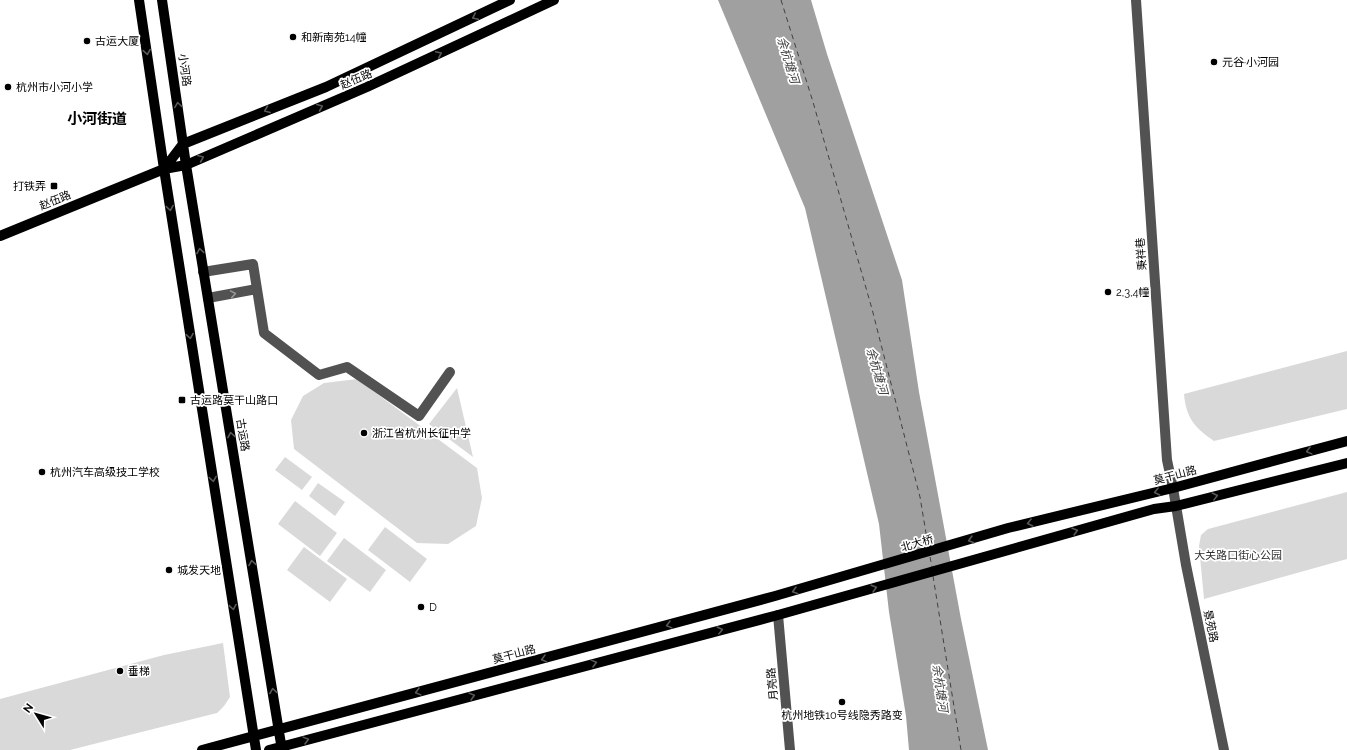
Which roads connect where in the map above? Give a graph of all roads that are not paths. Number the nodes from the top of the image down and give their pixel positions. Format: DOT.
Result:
graph roads {
  1 [pos="139,0"];
  2 [pos="162,0"];
  3 [pos="510,0"];
  4 [pos="554,0"];
  5 [pos="1136,0"];
  6 [pos="183,144"];
  7 [pos="186,164"];
  8 [pos="164,169"];
  9 [pos="0,236"];
  10 [pos="204,272"];
  11 [pos="257,289"];
  12 [pos="208,298"];
  13 [pos="450,372"];
  14 [pos="1347,441"];
  15 [pos="1347,463"];
  16 [pos="1173,488"];
  17 [pos="1176,506"];
  18 [pos="1008,528"];
  19 [pos="832,580"];
  20 [pos="778,615"];
  21 [pos="279,730"];
  22 [pos="253,736"];
  23 [pos="282,748"];
  24 [pos="202,750"];
  25 [pos="256,750"];
  26 [pos="269,750"];
  27 [pos="790,750"];
  28 [pos="1224,750"];
  1 -- 8 [label="main road, one-way"];
  6 -- 2 [label="main road, 小河路, one-way"];
  3 -- 6 [label="main road, 赵伍路, one-way"];
  7 -- 4 [label="main road, 赵伍路, one-way"];
  5 -- 16 [label="street, 秉祥巷"];
  6 -- 7 [label="main road, 古运路"];
  6 -- 8 [label="main road"];
  7 -- 8 [label="main road, 赵伍路"];
  10 -- 7 [label="main road, 古运路, one-way"];
  8 -- 9 [label="main road, 赵伍路"];
  8 -- 22 [label="main road, one-way"];
  10 -- 11 [label="street"];
  10 -- 12 [label="main road, 古运路"];
  12 -- 11 [label="street, one-way"];
  11 -- 13 [label="street"];
  21 -- 12 [label="main road, 古运路, one-way"];
  14 -- 16 [label="main road, 莫干山路, one-way"];
  17 -- 15 [label="main road, one-way"];
  16 -- 17 [label="street, 秉祥巷"];
  16 -- 18 [label="main road, 莫干山路, one-way"];
  20 -- 17 [label="main road, one-way"];
  17 -- 28 [label="street, 景苑路"];
  18 -- 19 [label="main road, 北大桥, one-way"];
  19 -- 21 [label="main road, 莫干山路, one-way"];
  23 -- 20 [label="main road, one-way"];
  20 -- 27 [label="street, 月亮路"];
  21 -- 22 [label="main road, 莫干山路"];
  21 -- 23 [label="main road, 古运路"];
  22 -- 24 [label="main road, 莫干山路"];
  22 -- 25 [label="main road"];
  23 -- 26 [label="main road"];
}
